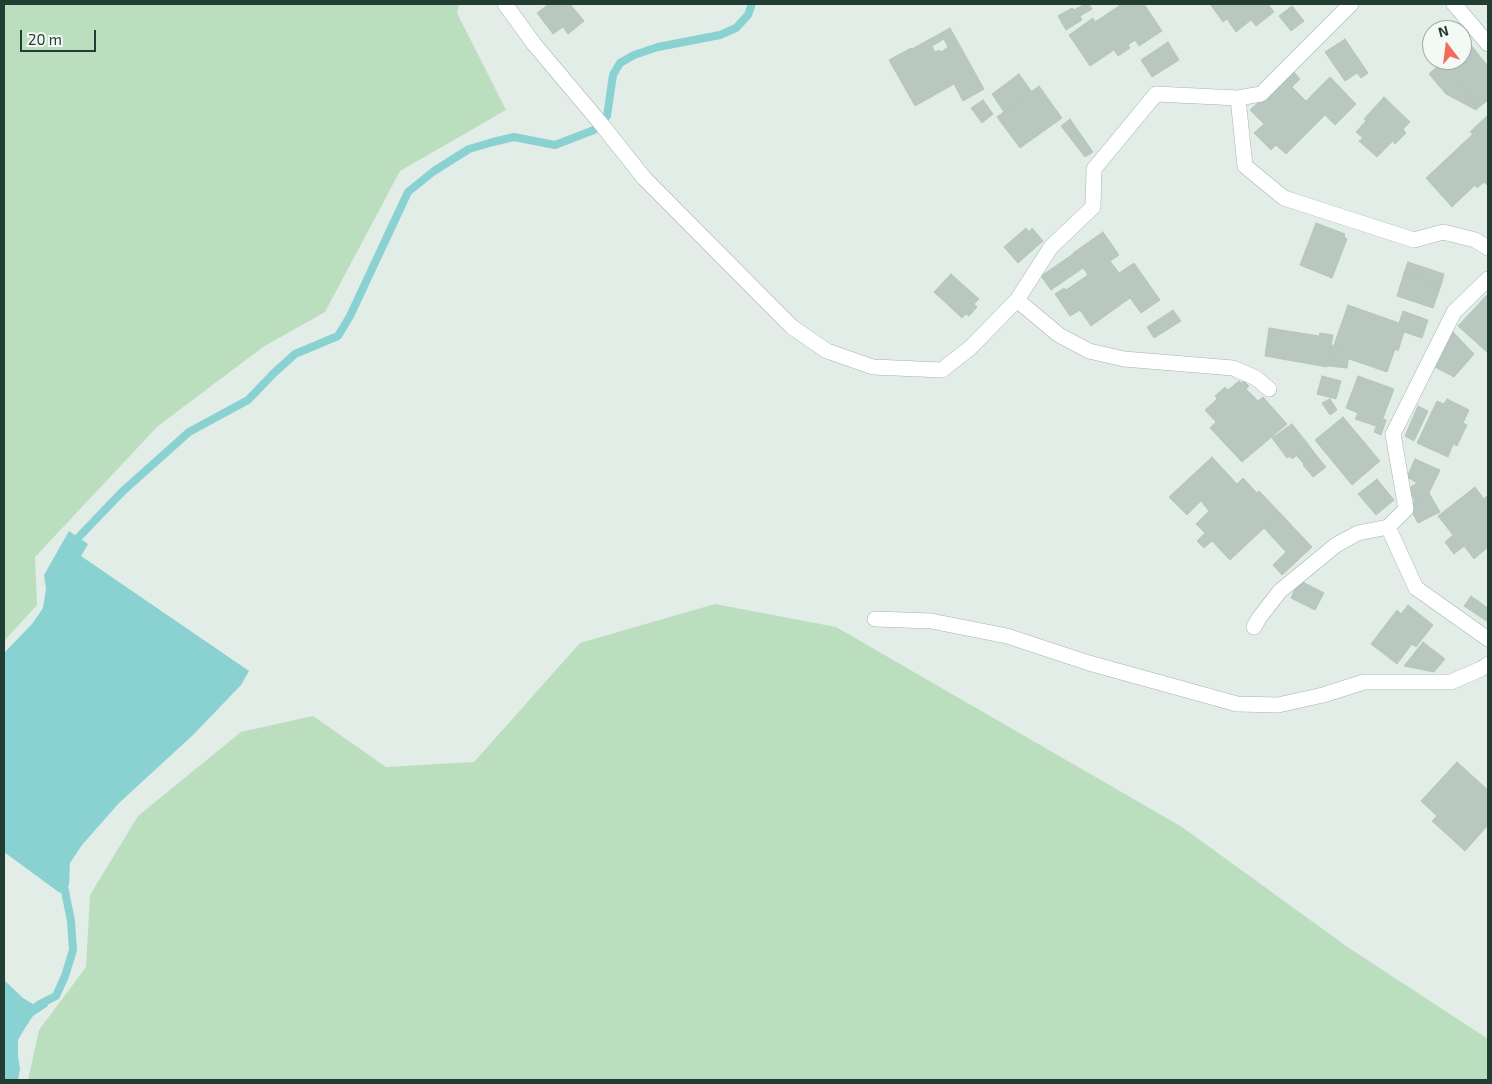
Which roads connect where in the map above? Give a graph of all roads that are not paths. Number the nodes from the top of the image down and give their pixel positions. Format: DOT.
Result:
graph roads {
  1 [pos="504,4"];
  2 [pos="1351,4"];
  3 [pos="1454,4"];
  4 [pos="1488,44"];
  5 [pos="1238,98"];
  6 [pos="1488,248"];
  7 [pos="1488,279"];
  8 [pos="1016,300"];
  9 [pos="1269,389"];
  10 [pos="1388,527"];
  11 [pos="875,619"];
  12 [pos="1254,628"];
  13 [pos="1488,639"];
  14 [pos="1488,664"];
  1 -- 8 [label="street"];
  2 -- 5 [label="street"];
  3 -- 4 [label="street"];
  5 -- 6 [label="street"];
  5 -- 8 [label="street"];
  7 -- 10 [label="street"];
  8 -- 9 [label="street"];
  10 -- 12 [label="street"];
  10 -- 13 [label="street"];
  11 -- 14 [label="street"];
}
